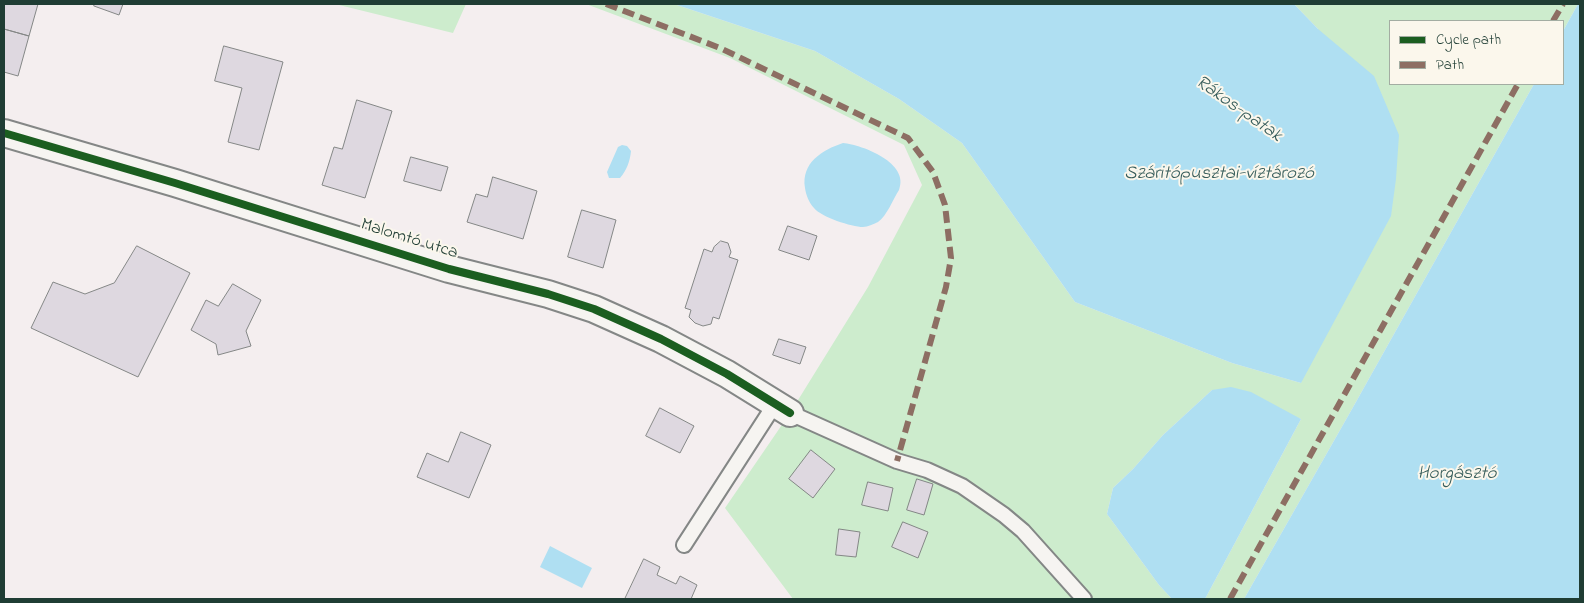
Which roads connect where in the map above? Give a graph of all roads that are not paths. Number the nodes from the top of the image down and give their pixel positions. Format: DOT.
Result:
graph roads {
  1 [pos="4,133"];
  2 [pos="783,409"];
  3 [pos="684,545"];
  4 [pos="1084,599"];
  1 -- 2 [label="street, Malomtó utca"];
  2 -- 3 [label="lane"];
  2 -- 4 [label="lane"];
}
